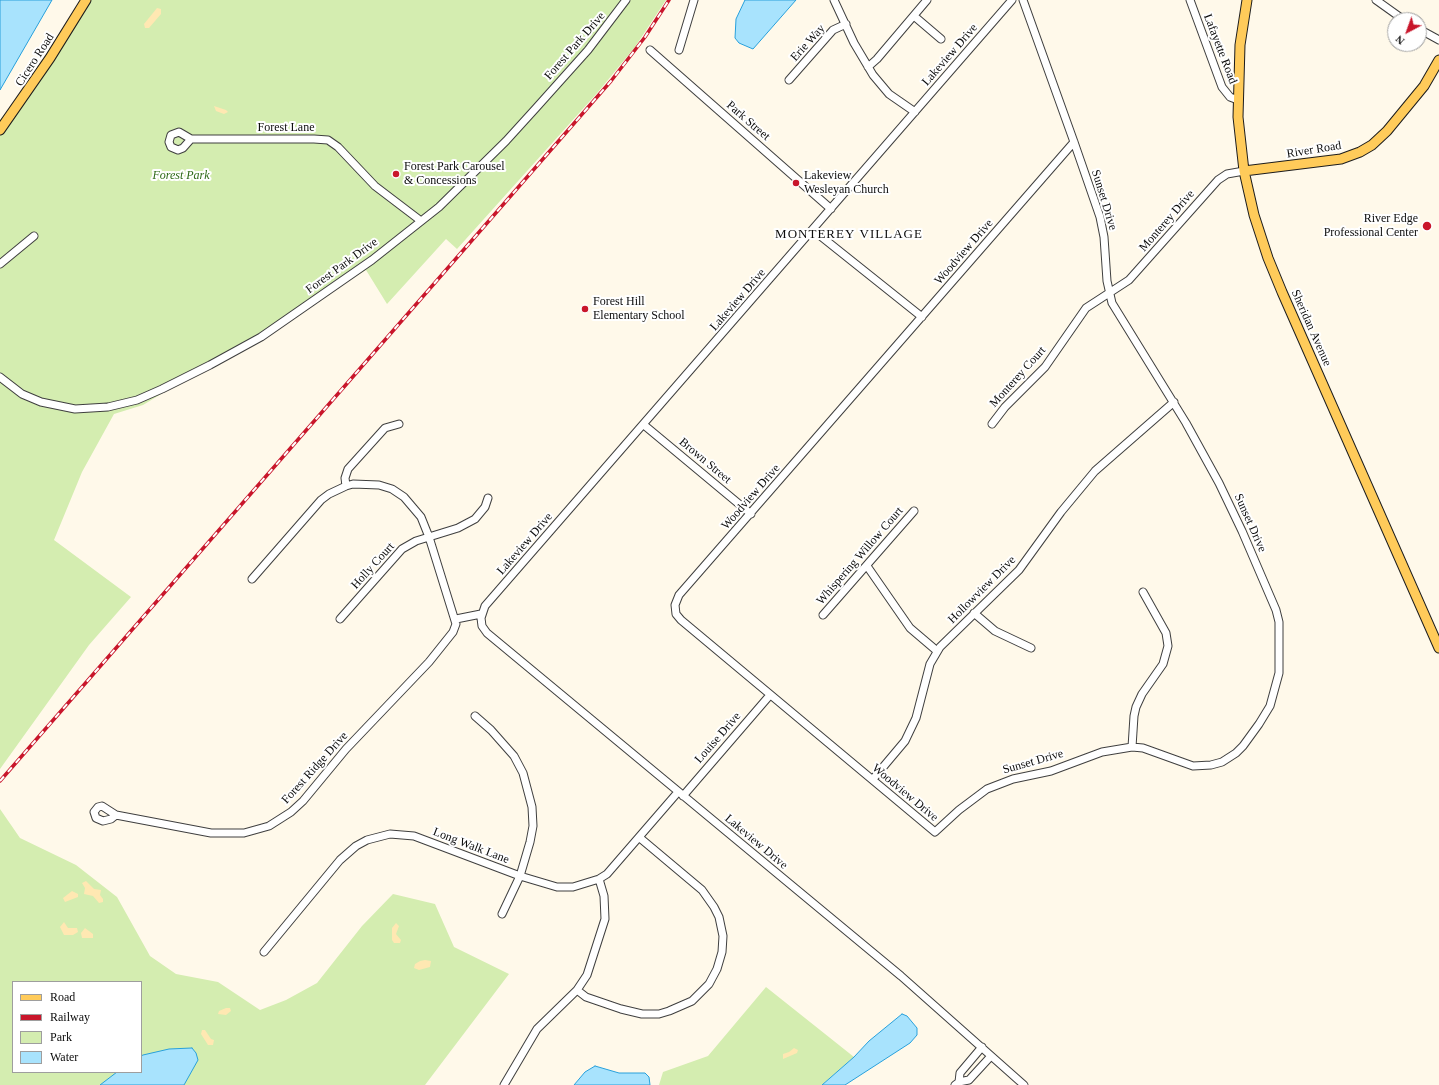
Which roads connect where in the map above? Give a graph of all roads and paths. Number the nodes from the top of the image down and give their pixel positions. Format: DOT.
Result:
graph roads {
  1 [pos="86,0"];
  2 [pos="626,0"];
  3 [pos="694,0"];
  4 [pos="834,0"];
  5 [pos="927,0"];
  6 [pos="1012,0"];
  7 [pos="1023,0"];
  8 [pos="1190,0"];
  9 [pos="1247,0"];
  10 [pos="1376,0"];
  11 [pos="1393,12"];
  12 [pos="914,16"];
  13 [pos="846,24"];
  14 [pos="1427,33"];
  15 [pos="941,39"];
  16 [pos="1439,40"];
  17 [pos="650,50"];
  18 [pos="679,50"];
  19 [pos="1439,60"];
  20 [pos="868,67"];
  21 [pos="789,80"];
  22 [pos="1238,100"];
  23 [pos="915,112"];
  24 [pos="0,130"];
  25 [pos="192,139"];
  26 [pos="1074,142"];
  27 [pos="1244,171"];
  28 [pos="831,209"];
  29 [pos="421,221"];
  30 [pos="813,230"];
  31 [pos="34,236"];
  32 [pos="0,264"];
  33 [pos="1109,293"];
  34 [pos="922,317"];
  35 [pos="0,377"];
  36 [pos="1174,402"];
  37 [pos="399,424"];
  38 [pos="992,424"];
  39 [pos="644,425"];
  40 [pos="346,486"];
  41 [pos="488,498"];
  42 [pos="914,511"];
  43 [pos="751,514"];
  44 [pos="429,537"];
  45 [pos="866,566"];
  46 [pos="252,579"];
  47 [pos="1143,592"];
  48 [pos="974,613"];
  49 [pos="481,614"];
  50 [pos="823,616"];
  51 [pos="340,619"];
  52 [pos="456,619"];
  53 [pos="1031,648"];
  54 [pos="1439,648"];
  55 [pos="937,651"];
  56 [pos="770,694"];
  57 [pos="475,716"];
  58 [pos="1132,747"];
  59 [pos="872,779"];
  60 [pos="680,794"];
  61 [pos="116,816"];
  62 [pos="935,832"];
  63 [pos="640,838"];
  64 [pos="520,876"];
  65 [pos="599,879"];
  66 [pos="502,914"];
  67 [pos="264,952"];
  68 [pos="577,990"];
  69 [pos="982,1047"];
  70 [pos="991,1056"];
  71 [pos="957,1083"];
  72 [pos="504,1085"];
  73 [pos="1024,1085"];
  1 -- 24 [label="main road, Cicero Road"];
  2 -- 29 [label="street, Forest Park Drive"];
  3 -- 18 [label="street"];
  4 -- 13 [label="street"];
  5 -- 12 [label="street"];
  6 -- 23 [label="street, Lakeview Drive"];
  7 -- 26 [label="street, Sunset Drive"];
  8 -- 22 [label="street, Lafayette Road"];
  9 -- 22 [label="main road, Sheridan Avenue"];
  10 -- 11 [label="street"];
  12 -- 15 [label="street"];
  12 -- 20 [label="street"];
  13 -- 20 [label="street"];
  13 -- 21 [label="street, Erie Way"];
  14 -- 16 [label="street"];
  17 -- 28 [label="street, Park Street"];
  19 -- 27 [label="main road, River Road"];
  20 -- 23 [label="street"];
  22 -- 27 [label="main road, Sheridan Avenue"];
  23 -- 28 [label="street, Lakeview Drive"];
  25 -- 29 [label="street, Forest Lane"];
  26 -- 33 [label="street, Sunset Drive"];
  26 -- 34 [label="street, Woodview Drive"];
  27 -- 33 [label="street, Monterey Drive"];
  27 -- 54 [label="main road, Sheridan Avenue"];
  28 -- 30 [label="street, Lakeview Drive"];
  29 -- 35 [label="street, Forest Park Drive"];
  30 -- 34 [label="street"];
  30 -- 39 [label="street, Lakeview Drive"];
  31 -- 32 [label="street"];
  33 -- 36 [label="street, Sunset Drive"];
  33 -- 38 [label="street, Monterey Court"];
  34 -- 43 [label="street, Woodview Drive"];
  36 -- 48 [label="street, Hollowview Drive"];
  36 -- 58 [label="street, Sunset Drive"];
  37 -- 40 [label="street"];
  39 -- 43 [label="street, Brown Street"];
  39 -- 49 [label="street, Lakeview Drive"];
  40 -- 44 [label="street"];
  40 -- 46 [label="street"];
  41 -- 44 [label="street, Holly Court"];
  42 -- 45 [label="street, Whispering Willow Court"];
  43 -- 56 [label="street, Woodview Drive"];
  44 -- 51 [label="street, Holly Court"];
  44 -- 52 [label="street"];
  45 -- 50 [label="street, Whispering Willow Court"];
  45 -- 55 [label="street"];
  47 -- 58 [label="street"];
  48 -- 53 [label="street"];
  48 -- 55 [label="street, Hollowview Drive"];
  49 -- 52 [label="street"];
  49 -- 60 [label="street, Lakeview Drive"];
  52 -- 61 [label="street, Forest Ridge Drive"];
  55 -- 59 [label="street, Hollowview Drive"];
  56 -- 59 [label="street, Woodview Drive"];
  56 -- 60 [label="street, Louise Drive"];
  57 -- 64 [label="street"];
  58 -- 62 [label="street, Sunset Drive"];
  59 -- 62 [label="street, Woodview Drive"];
  60 -- 63 [label="street, Long Walk Lane"];
  60 -- 69 [label="street, Lakeview Drive"];
  63 -- 65 [label="street, Long Walk Lane"];
  63 -- 68 [label="street"];
  64 -- 65 [label="street, Long Walk Lane"];
  64 -- 66 [label="street"];
  64 -- 67 [label="street, Long Walk Lane"];
  65 -- 68 [label="street"];
  68 -- 72 [label="street"];
  69 -- 70 [label="street, Lakeview Drive"];
  69 -- 71 [label="street"];
  70 -- 71 [label="street"];
  70 -- 73 [label="street, Lakeview Drive"];
}
